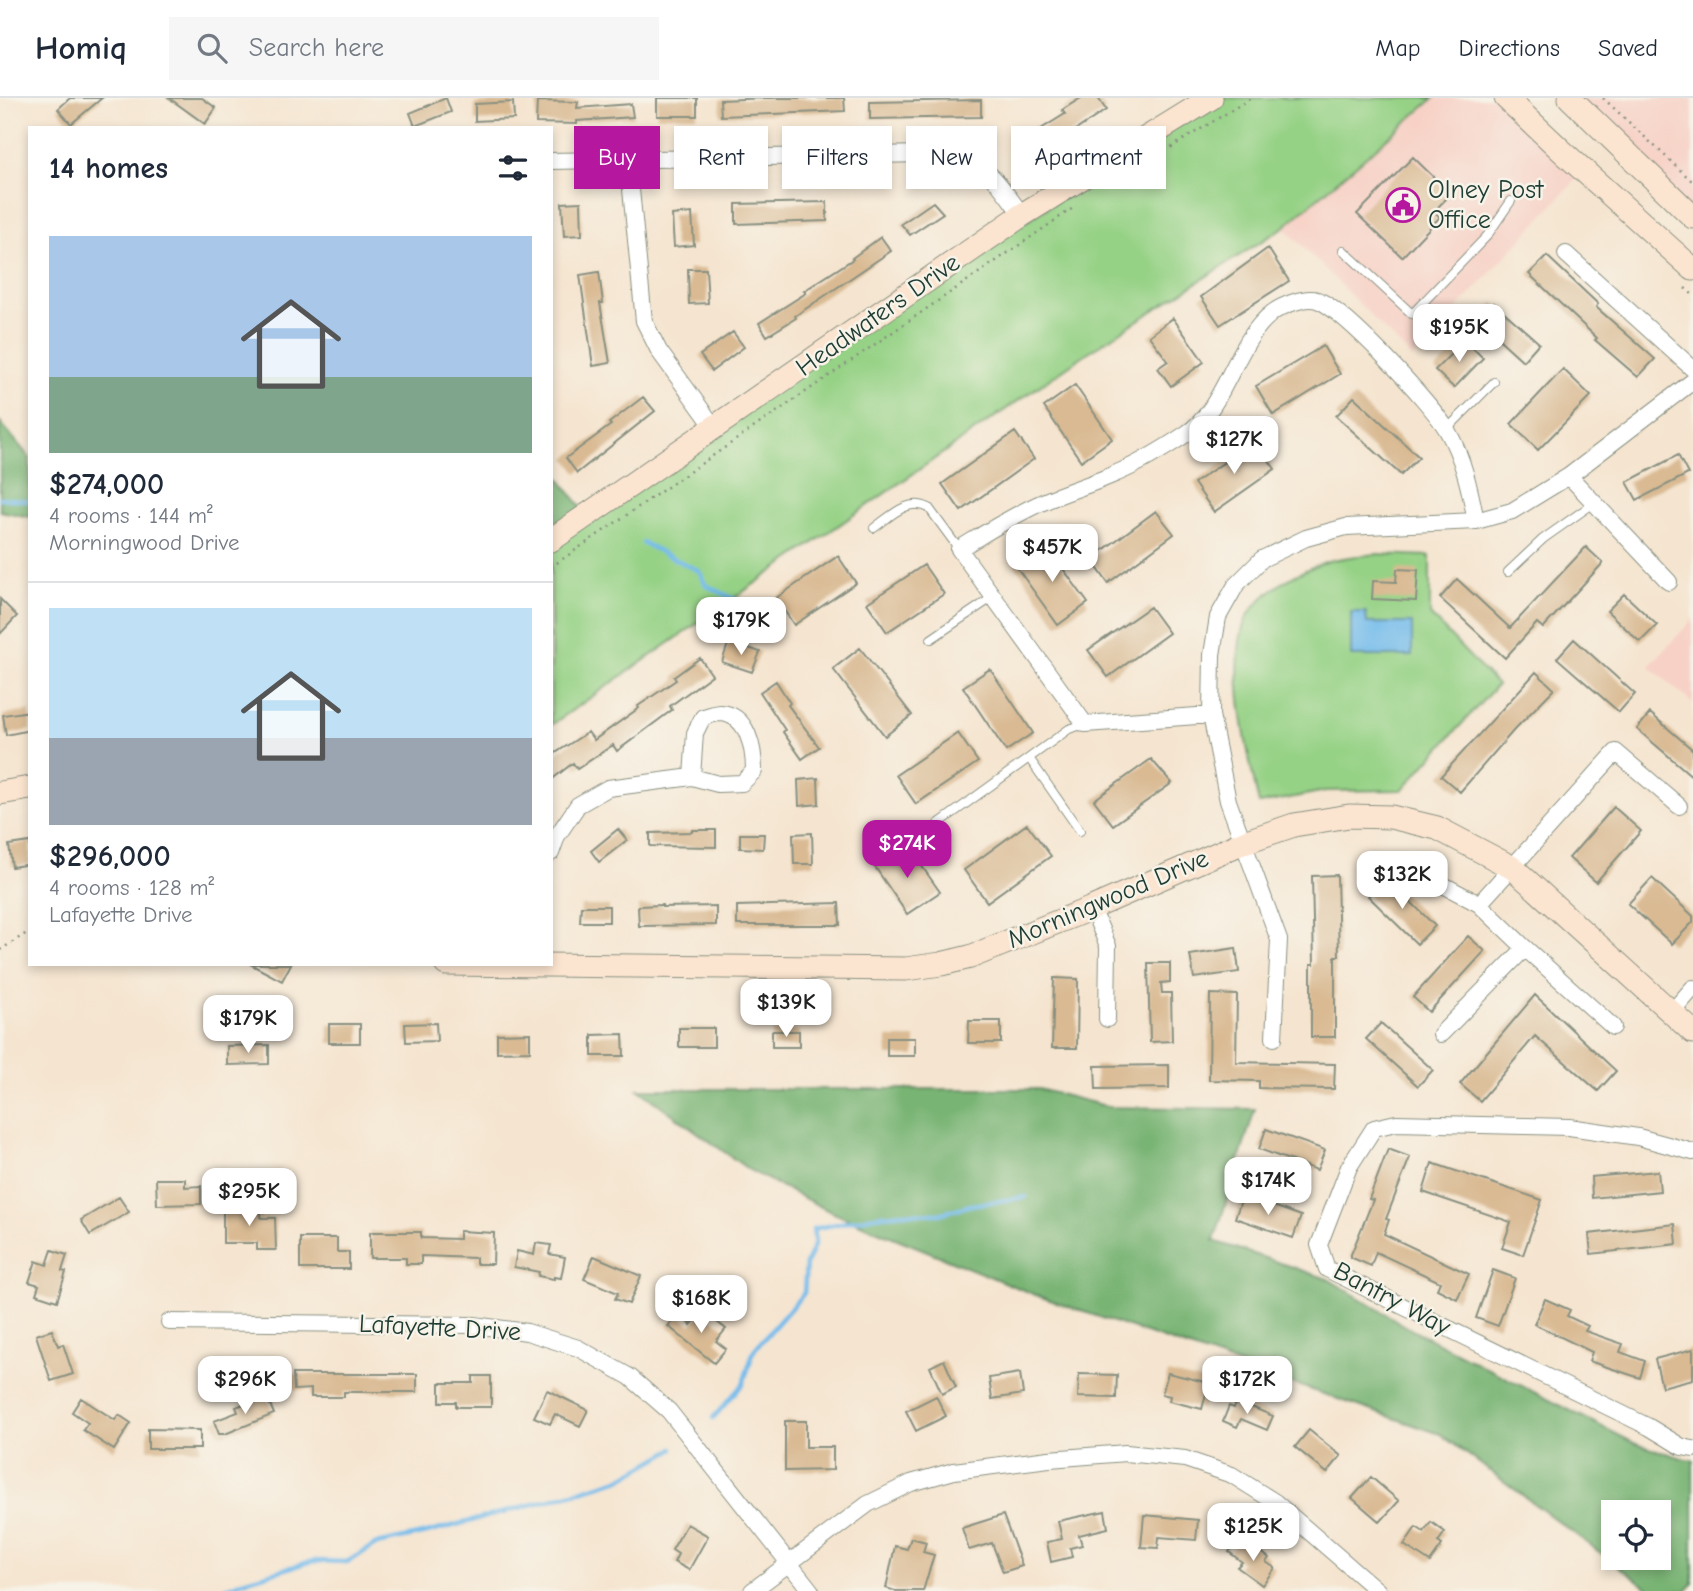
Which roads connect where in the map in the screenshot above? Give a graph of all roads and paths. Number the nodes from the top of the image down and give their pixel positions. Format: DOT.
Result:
graph roads {
  1 [pos="1251,98"];
  2 [pos="1506,98"];
  3 [pos="1570,98"];
  4 [pos="1603,98"];
  5 [pos="1207,99"];
  6 [pos="1166,150"];
  7 [pos="660,158"];
  8 [pos="574,160"];
  9 [pos="553,161"];
  10 [pos="1693,182"];
  11 [pos="631,189"];
  12 [pos="1511,201"];
  13 [pos="1078,204"];
  14 [pos="1022,215"];
  15 [pos="1693,218"];
  16 [pos="1343,250"];
  17 [pos="1566,254"];
  18 [pos="1693,269"];
  19 [pos="1693,369"];
  20 [pos="1693,381"];
  21 [pos="1494,382"];
  22 [pos="714,427"];
  23 [pos="1447,429"];
  24 [pos="1569,476"];
  25 [pos="1594,503"];
  26 [pos="1476,521"];
  27 [pos="874,528"];
  28 [pos="553,539"];
  29 [pos="959,549"];
  30 [pos="553,566"];
  31 [pos="1508,572"];
  32 [pos="1669,582"];
  33 [pos="993,597"];
  34 [pos="931,639"];
  35 [pos="1211,715"];
  36 [pos="1085,724"];
  37 [pos="1029,758"];
  38 [pos="692,777"];
  39 [pos="28,788"];
  40 [pos="0,793"];
  41 [pos="1679,806"];
  42 [pos="937,824"];
  43 [pos="1080,831"];
  44 [pos="1244,842"];
  45 [pos="553,847"];
  46 [pos="1513,868"];
  47 [pos="1432,879"];
  48 [pos="1479,904"];
  49 [pos="1092,908"];
  50 [pos="28,931"];
  51 [pos="1525,947"];
  52 [pos="0,950"];
  53 [pos="553,965"];
  54 [pos="1693,988"];
  55 [pos="1672,1012"];
  56 [pos="1107,1019"];
  57 [pos="1613,1027"];
  58 [pos="1693,1032"];
  59 [pos="1441,1034"];
  60 [pos="1274,1038"];
  61 [pos="1693,1152"];
  62 [pos="169,1322"];
  63 [pos="1693,1449"];
  64 [pos="790,1564"];
  65 [pos="752,1591"];
  66 [pos="811,1591"];
  67 [pos="1378,1591"];
  1 -- 6 [label="path"];
  2 -- 18 [label="street"];
  3 -- 15 [label="street"];
  4 -- 10 [label="path"];
  5 -- 14 [label="street, Headwaters Drive"];
  7 -- 14 [label="street"];
  8 -- 9 [label="street"];
  11 -- 22 [label="street"];
  12 -- 16 [label="lane"];
  13 -- 30 [label="path"];
  14 -- 22 [label="street, Headwaters Drive"];
  17 -- 19 [label="street"];
  20 -- 24 [label="street"];
  21 -- 23 [label="lane"];
  22 -- 28 [label="street, Headwaters Drive"];
  23 -- 26 [label="street"];
  23 -- 29 [label="street"];
  24 -- 25 [label="street"];
  24 -- 26 [label="street"];
  25 -- 31 [label="lane"];
  25 -- 32 [label="street"];
  26 -- 35 [label="street"];
  27 -- 29 [label="lane"];
  29 -- 33 [label="street"];
  33 -- 34 [label="lane"];
  33 -- 36 [label="street"];
  35 -- 36 [label="street"];
  35 -- 44 [label="street"];
  36 -- 37 [label="lane"];
  37 -- 42 [label="lane"];
  37 -- 43 [label="lane"];
  38 -- 38 [label="street"];
  38 -- 45 [label="street"];
  39 -- 40 [label="street"];
  41 -- 46 [label="street"];
  44 -- 46 [label="street, Morningwood Drive"];
  44 -- 49 [label="street, Morningwood Drive"];
  44 -- 60 [label="street"];
  46 -- 48 [label="street"];
  46 -- 55 [label="street, Morningwood Drive"];
  47 -- 48 [label="street"];
  48 -- 51 [label="street"];
  49 -- 53 [label="street, Morningwood Drive"];
  49 -- 56 [label="street"];
  50 -- 52 [label="path"];
  51 -- 57 [label="street"];
  51 -- 59 [label="street"];
  54 -- 55 [label="street"];
  55 -- 58 [label="street, Morningwood Drive"];
  61 -- 63 [label="street, Bantry Way"];
  62 -- 64 [label="street, Lafayette Drive"];
  64 -- 65 [label="street"];
  64 -- 66 [label="street, Lafayette Drive"];
  64 -- 67 [label="street"];
}
